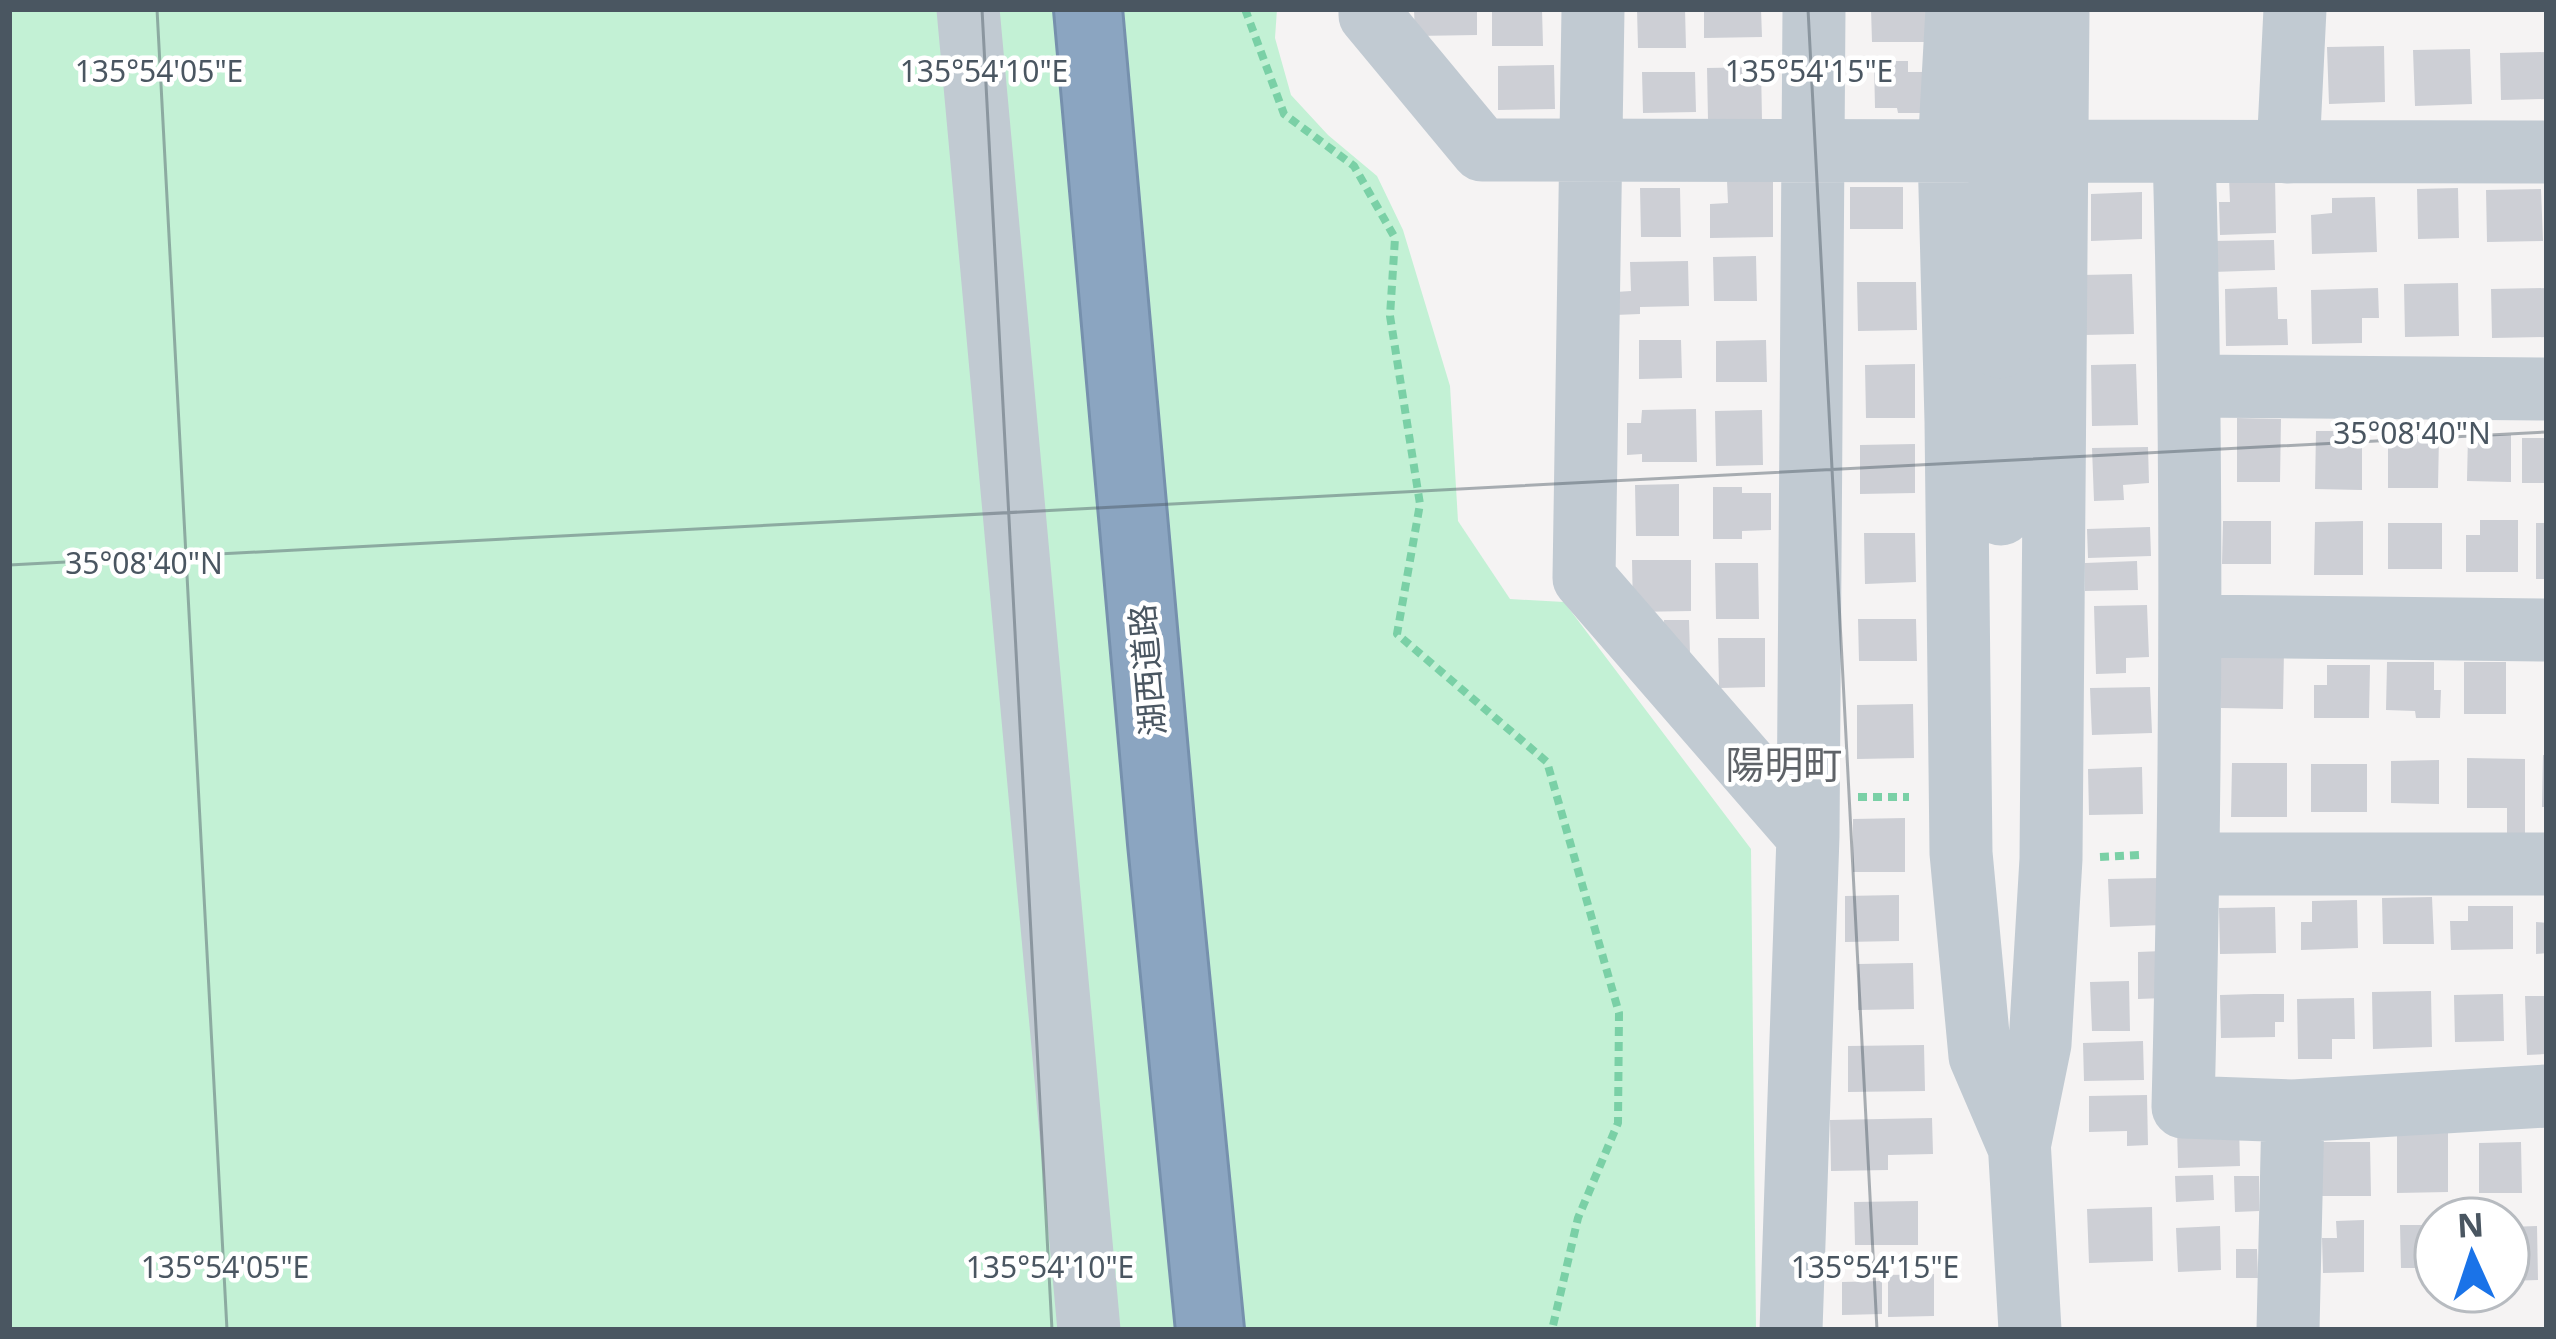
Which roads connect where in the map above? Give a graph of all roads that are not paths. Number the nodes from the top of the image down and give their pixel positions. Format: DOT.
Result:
graph roads {
  1 [pos="968,9"];
  2 [pos="1042,9"];
  3 [pos="1088,9"];
  4 [pos="1370,9"];
  5 [pos="1593,9"];
  6 [pos="1814,9"];
  7 [pos="1957,9"];
  8 [pos="2000,9"];
  9 [pos="2058,9"];
  10 [pos="2295,9"];
  11 [pos="1591,151"];
  12 [pos="1812,151"];
  13 [pos="1949,151"];
  14 [pos="2056,151"];
  15 [pos="2184,152"];
  16 [pos="2288,152"];
  17 [pos="2547,152"];
  18 [pos="2191,386"];
  19 [pos="2547,389"];
  20 [pos="2191,626"];
  21 [pos="2547,630"];
  22 [pos="1808,816"];
  23 [pos="2189,858"];
  24 [pos="2547,864"];
  25 [pos="2547,1096"];
  26 [pos="2293,1111"];
  27 [pos="2020,1147"];
  28 [pos="1089,1330"];
  29 [pos="1164,1330"];
  30 [pos="1210,1330"];
  31 [pos="1791,1330"];
  32 [pos="2030,1330"];
  33 [pos="2288,1330"];
  1 -- 28 [label="street"];
  2 -- 29 [label="highway, 湖西道路"];
  3 -- 30 [label="highway, 湖西道路"];
  4 -- 11 [label="street"];
  5 -- 11 [label="street"];
  6 -- 12 [label="street"];
  7 -- 13 [label="street"];
  8 -- 27 [label="street, bridge"];
  9 -- 14 [label="street"];
  10 -- 16 [label="street"];
  11 -- 12 [label="street"];
  11 -- 22 [label="street"];
  12 -- 13 [label="street"];
  12 -- 22 [label="street"];
  13 -- 14 [label="street"];
  13 -- 27 [label="street"];
  14 -- 15 [label="street"];
  14 -- 27 [label="street"];
  15 -- 16 [label="street"];
  15 -- 18 [label="street"];
  16 -- 17 [label="street"];
  18 -- 19 [label="street"];
  18 -- 20 [label="street"];
  20 -- 21 [label="street"];
  20 -- 23 [label="street"];
  22 -- 31 [label="street"];
  23 -- 24 [label="street"];
  23 -- 26 [label="street"];
  25 -- 26 [label="street"];
  26 -- 33 [label="street"];
  27 -- 32 [label="street"];
}
